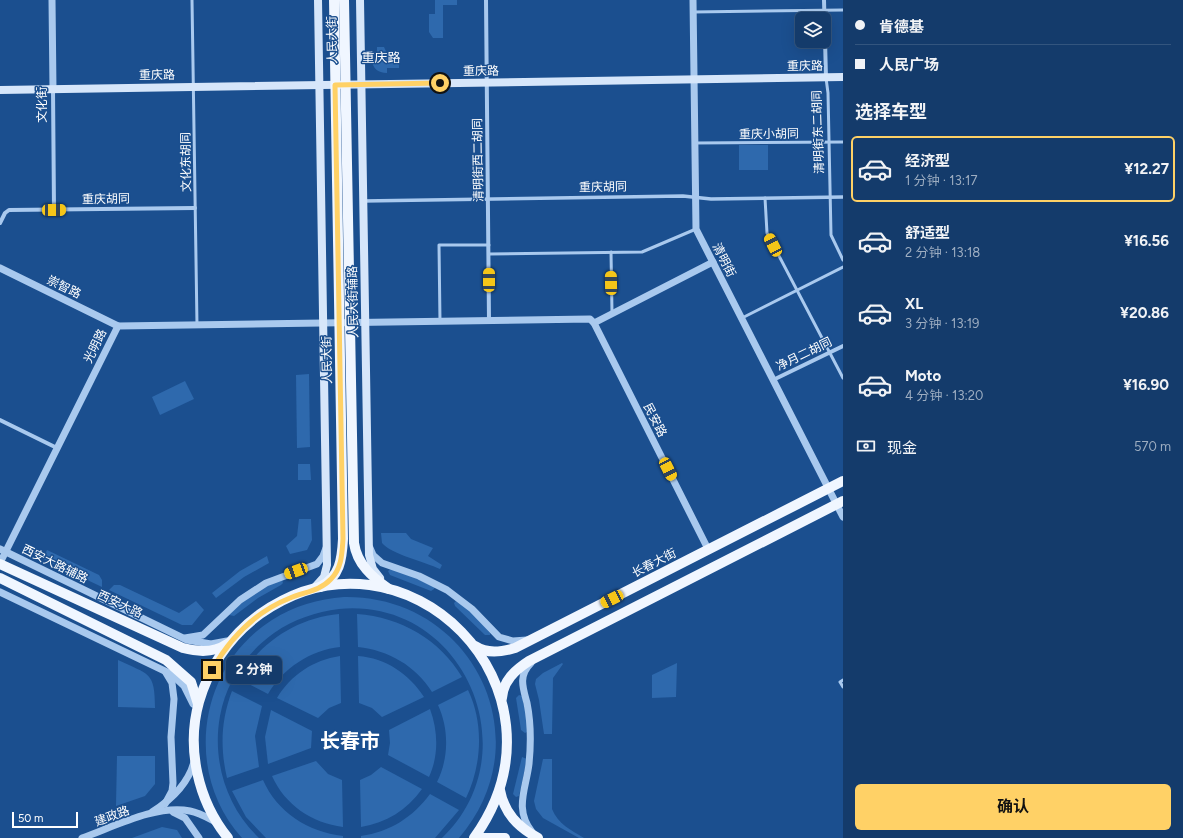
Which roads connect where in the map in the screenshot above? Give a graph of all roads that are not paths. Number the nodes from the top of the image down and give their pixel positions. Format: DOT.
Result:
graph roads {
  1 [pos="52,0"];
  2 [pos="192,0"];
  3 [pos="318,0"];
  4 [pos="334,0"];
  5 [pos="344,0"];
  6 [pos="360,0"];
  7 [pos="486,0"];
  8 [pos="693,0"];
  9 [pos="824,0"];
  10 [pos="825,10"];
  11 [pos="843,10"];
  12 [pos="693,12"];
  13 [pos="843,77"];
  14 [pos="826,78"];
  15 [pos="694,80"];
  16 [pos="487,82"];
  17 [pos="362,84"];
  18 [pos="319,85"];
  19 [pos="340,85"];
  20 [pos="193,87"];
  21 [pos="53,89"];
  22 [pos="0,90"];
  23 [pos="829,142"];
  24 [pos="843,142"];
  25 [pos="695,143"];
  26 [pos="696,197"];
  27 [pos="830,197"];
  28 [pos="843,197"];
  29 [pos="765,198"];
  30 [pos="488,199"];
  31 [pos="363,201"];
  32 [pos="195,208"];
  33 [pos="54,210"];
  34 [pos="0,223"];
  35 [pos="696,229"];
  36 [pos="489,245"];
  37 [pos="611,252"];
  38 [pos="489,254"];
  39 [pos="843,260"];
  40 [pos="714,262"];
  41 [pos="843,267"];
  42 [pos="0,268"];
  43 [pos="796,290"];
  44 [pos="612,314"];
  45 [pos="742,318"];
  46 [pos="489,320"];
  47 [pos="440,321"];
  48 [pos="365,322"];
  49 [pos="323,323"];
  50 [pos="344,323"];
  51 [pos="594,323"];
  52 [pos="197,324"];
  53 [pos="118,326"];
  54 [pos="843,346"];
  55 [pos="829,353"];
  56 [pos="843,378"];
  57 [pos="774,380"];
  58 [pos="0,420"];
  59 [pos="57,448"];
  60 [pos="843,481"];
  61 [pos="828,488"];
  62 [pos="840,503"];
  63 [pos="843,517"];
  64 [pos="326,540"];
  65 [pos="368,540"];
  66 [pos="708,549"];
  67 [pos="3,551"];
  68 [pos="0,564"];
  69 [pos="0,578"];
  70 [pos="312,590"];
  71 [pos="0,592"];
  72 [pos="395,592"];
  73 [pos="176,635"];
  74 [pos="232,639"];
  75 [pos="531,640"];
  76 [pos="474,645"];
  77 [pos="538,657"];
  78 [pos="161,669"];
  79 [pos="843,680"];
  80 [pos="843,688"];
  81 [pos="502,704"];
  82 [pos="198,707"];
  83 [pos="195,720"];
  84 [pos="195,760"];
  85 [pos="500,790"];
  86 [pos="166,807"];
  87 [pos="216,822"];
  88 [pos="537,837"];
  89 [pos="82,838"];
  90 [pos="199,838"];
  91 [pos="228,838"];
  92 [pos="474,838"];
  93 [pos="479,838"];
  94 [pos="505,838"];
  1 -- 21 [label="street, 文化街"];
  2 -- 20 [label="lane, 文化东胡同"];
  3 -- 18 [label="main road"];
  4 -- 19 [label="main road, 人民大街"];
  5 -- 19 [label="main road, 人民大街"];
  6 -- 17 [label="main road, 人民大街辅路"];
  7 -- 16 [label="street, 清明街西二胡同"];
  8 -- 12 [label="street, 清明街"];
  9 -- 10 [label="street, 清明街东二胡同"];
  10 -- 11 [label="lane"];
  10 -- 12 [label="lane"];
  10 -- 14 [label="street, 清明街东二胡同"];
  12 -- 15 [label="street, 清明街"];
  13 -- 14 [label="main road, 重庆路"];
  14 -- 15 [label="main road, 重庆路"];
  14 -- 23 [label="lane, 清明街东二胡同"];
  15 -- 16 [label="main road, 重庆路"];
  15 -- 25 [label="street, 清明街"];
  16 -- 17 [label="main road, 重庆路"];
  16 -- 30 [label="street, 清明街西二胡同"];
  17 -- 19 [label="main road, 重庆路"];
  17 -- 31 [label="main road, 人民大街辅路"];
  18 -- 19 [label="main road, 重庆路"];
  18 -- 20 [label="main road, 重庆路"];
  18 -- 49 [label="main road"];
  19 -- 50 [label="main road, 人民大街"];
  20 -- 21 [label="main road, 重庆路"];
  20 -- 32 [label="lane, 文化东胡同"];
  21 -- 22 [label="main road, 重庆路"];
  21 -- 33 [label="street, 文化街"];
  23 -- 24 [label="lane, 重庆小胡同"];
  23 -- 25 [label="lane, 重庆小胡同"];
  23 -- 27 [label="lane, 清明街东二胡同"];
  25 -- 26 [label="street, 清明街"];
  26 -- 29 [label="street, 重庆胡同"];
  26 -- 30 [label="street, 重庆胡同"];
  26 -- 35 [label="street, 清明街"];
  27 -- 28 [label="street, 重庆胡同"];
  27 -- 29 [label="street, 重庆胡同"];
  27 -- 39 [label="lane, 清明街东二胡同"];
  29 -- 43 [label="lane"];
  30 -- 31 [label="street, 重庆胡同"];
  30 -- 36 [label="street, 清明街西二胡同"];
  31 -- 48 [label="main road, 人民大街辅路"];
  32 -- 33 [label="street, 重庆胡同"];
  32 -- 52 [label="lane, 文化东胡同"];
  33 -- 34 [label="street, 重庆胡同"];
  35 -- 37 [label="lane"];
  35 -- 40 [label="street, 清明街"];
  36 -- 38 [label="street, 清明街西二胡同"];
  36 -- 47 [label="lane"];
  37 -- 38 [label="lane"];
  37 -- 44 [label="lane"];
  38 -- 46 [label="street, 清明街西二胡同"];
  40 -- 44 [label="street"];
  40 -- 45 [label="street, 清明街"];
  41 -- 43 [label="lane"];
  42 -- 53 [label="street, 崇智路"];
  43 -- 45 [label="lane"];
  43 -- 55 [label="lane"];
  44 -- 51 [label="street"];
  45 -- 57 [label="street, 清明街"];
  46 -- 47 [label="street"];
  46 -- 51 [label="street"];
  47 -- 48 [label="street"];
  48 -- 50 [label="street"];
  48 -- 65 [label="main road, 人民大街辅路"];
  49 -- 50 [label="street, 光明路"];
  49 -- 52 [label="street, 光明路"];
  49 -- 64 [label="main road"];
  50 -- 70 [label="main road, 人民大街"];
  50 -- 72 [label="main road, 人民大街"];
  51 -- 66 [label="street, 民安路"];
  52 -- 53 [label="street, 光明路"];
  53 -- 59 [label="street, 光明路"];
  54 -- 55 [label="street, 净月二胡同"];
  55 -- 56 [label="lane"];
  55 -- 57 [label="street, 净月二胡同"];
  57 -- 61 [label="street, 清明街"];
  58 -- 59 [label="street"];
  59 -- 67 [label="street, 光明路"];
  60 -- 61 [label="main road, 长春大街"];
  61 -- 62 [label="street, 清明街"];
  61 -- 66 [label="main road, 长春大街"];
  62 -- 63 [label="street, 清明街"];
  62 -- 77 [label="main road"];
  64 -- 70 [label="main road"];
  64 -- 73 [label="street"];
  65 -- 72 [label="main road, 人民大街辅路"];
  65 -- 75 [label="street"];
  66 -- 75 [label="main road, 长春大街"];
  67 -- 68 [label="street, 光明路"];
  67 -- 73 [label="street, 西安大路辅路"];
  68 -- 74 [label="main road, 西安大路"];
  69 -- 82 [label="main road"];
  70 -- 72 [label="main road"];
  70 -- 74 [label="main road"];
  71 -- 78 [label="street"];
  72 -- 76 [label="main road"];
  73 -- 74 [label="street, 西安大路辅路"];
  74 -- 82 [label="main road"];
  75 -- 76 [label="main road, 长春大街"];
  76 -- 81 [label="main road"];
  77 -- 81 [label="main road"];
  77 -- 88 [label="street"];
  78 -- 83 [label="street"];
  78 -- 86 [label="street"];
  79 -- 80 [label="lane"];
  81 -- 85 [label="main road"];
  82 -- 83 [label="main road"];
  83 -- 84 [label="main road"];
  84 -- 86 [label="street, 建政路"];
  84 -- 87 [label="main road"];
  85 -- 88 [label="main road"];
  85 -- 92 [label="main road"];
  86 -- 87 [label="street"];
  86 -- 89 [label="street, 建政路"];
  86 -- 90 [label="street"];
  87 -- 91 [label="main road"];
  93 -- 94 [label="main road"];
}
